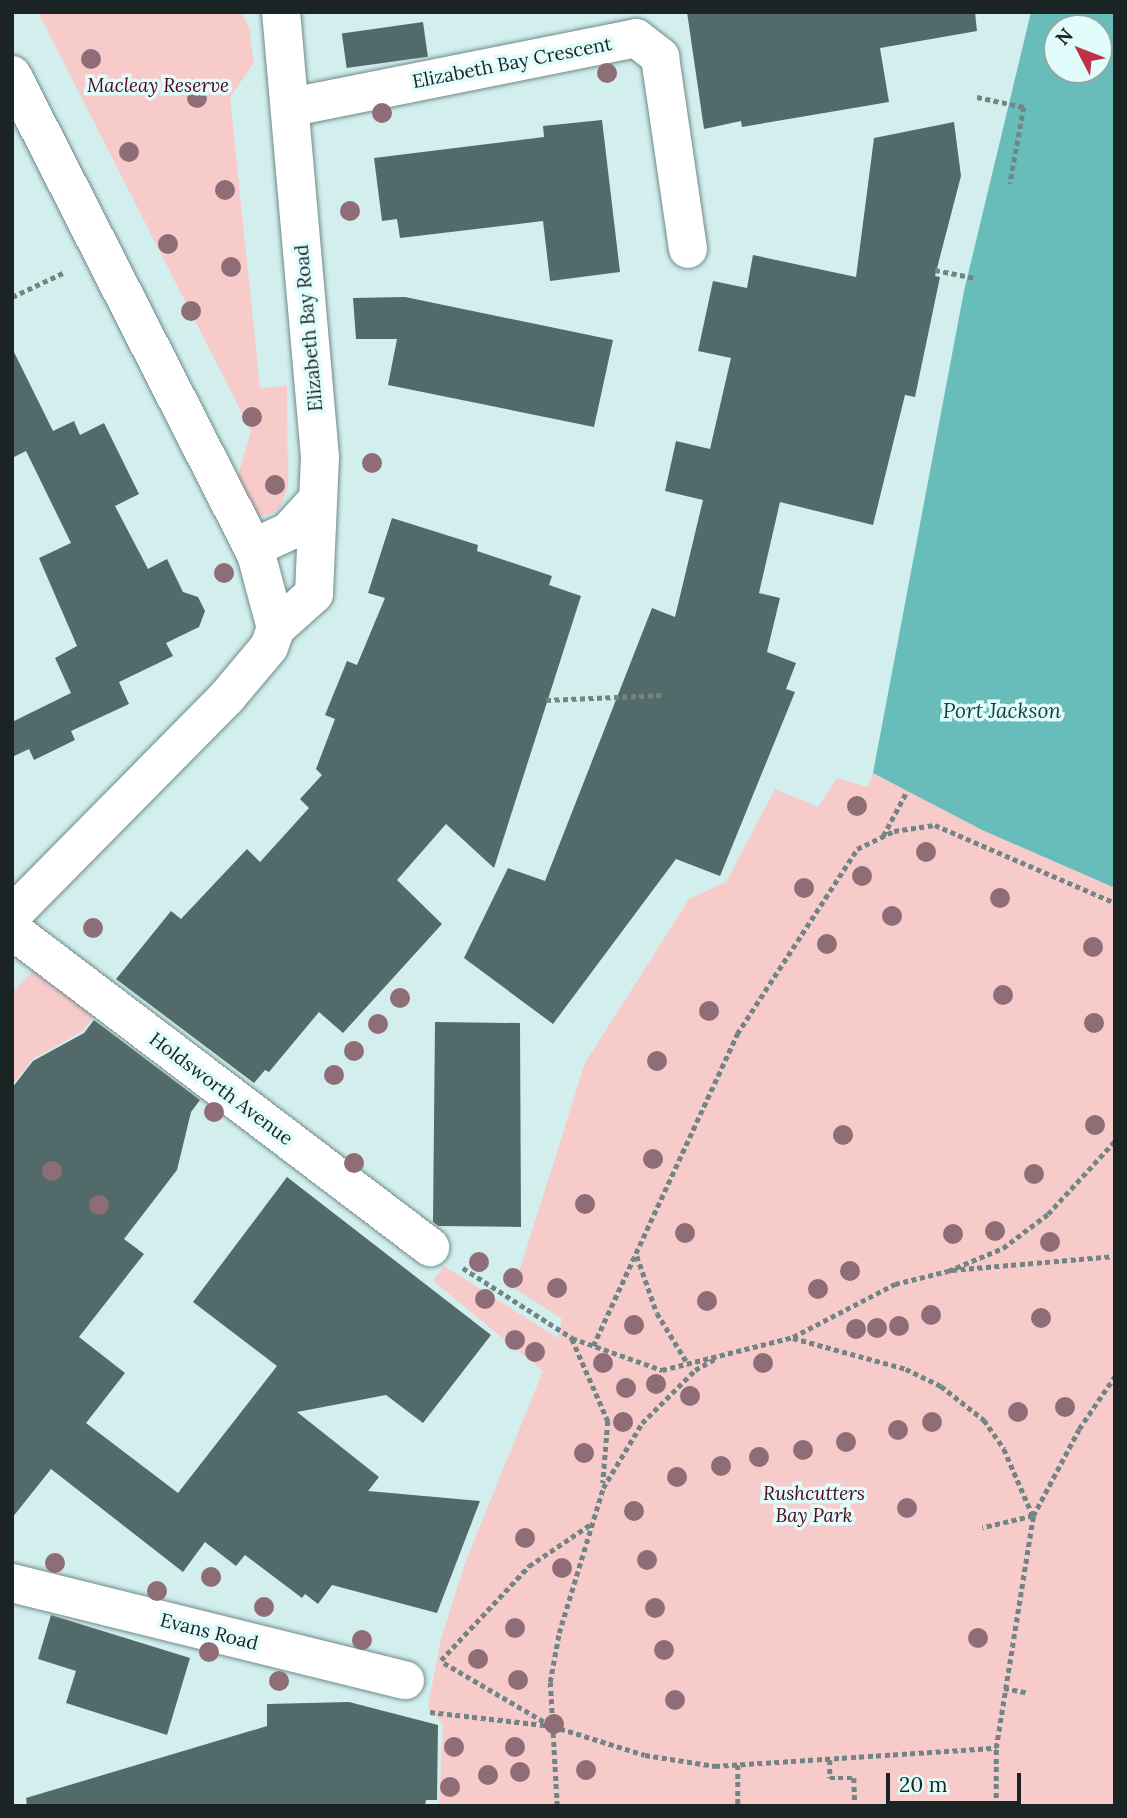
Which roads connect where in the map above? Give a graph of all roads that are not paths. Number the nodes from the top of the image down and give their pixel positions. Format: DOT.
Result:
graph roads {
  1 [pos="281,12"];
  2 [pos="12,75"];
  3 [pos="292,107"];
  4 [pos="688,248"];
  5 [pos="318,499"];
  6 [pos="253,548"];
  7 [pos="276,628"];
  8 [pos="12,915"];
  9 [pos="12,930"];
  10 [pos="430,1247"];
  11 [pos="12,1583"];
  12 [pos="405,1680"];
  1 -- 3 [label="street, Elizabeth Bay Road"];
  2 -- 6 [label="street"];
  3 -- 4 [label="street, Elizabeth Bay Crescent"];
  3 -- 5 [label="street, Elizabeth Bay Road"];
  5 -- 6 [label="street"];
  5 -- 7 [label="street, Elizabeth Bay Road"];
  6 -- 7 [label="street"];
  7 -- 8 [label="street, Elizabeth Bay Road"];
  9 -- 10 [label="street, Holdsworth Avenue"];
  11 -- 12 [label="street, Evans Road"];
}
